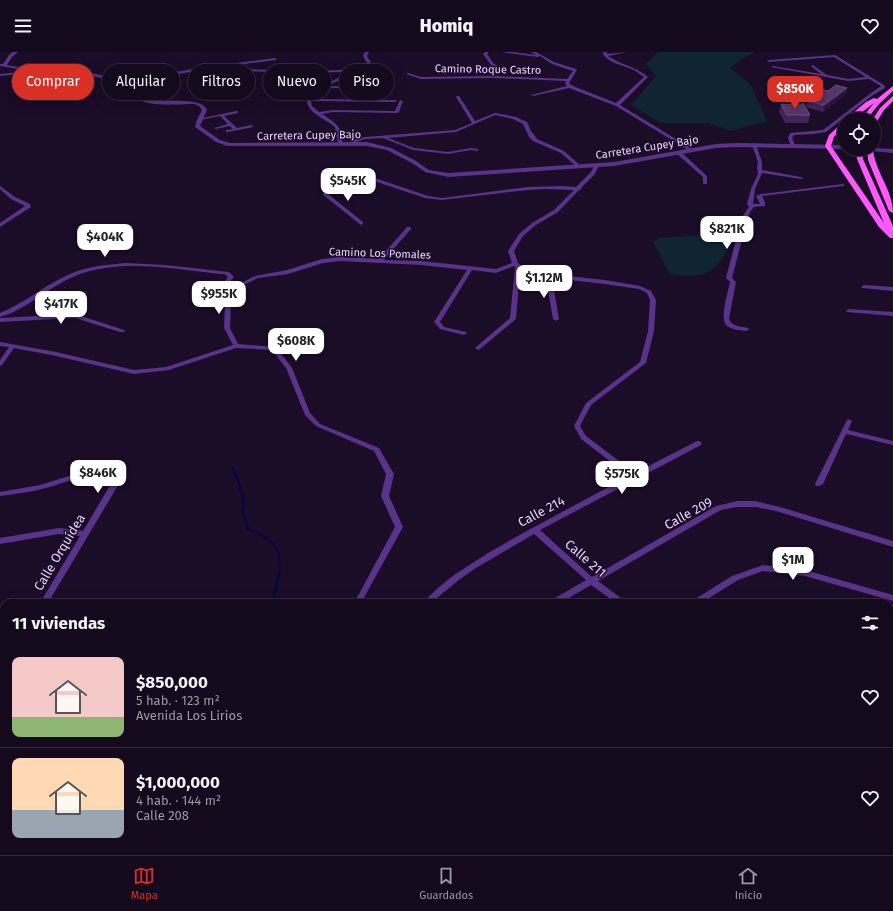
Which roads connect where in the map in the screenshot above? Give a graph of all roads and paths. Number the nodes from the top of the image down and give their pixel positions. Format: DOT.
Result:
graph roads {
  1 [pos="16,52"];
  2 [pos="367,52"];
  3 [pos="487,52"];
  4 [pos="503,52"];
  5 [pos="533,52"];
  6 [pos="625,52"];
  7 [pos="605,53"];
  8 [pos="542,56"];
  9 [pos="275,59"];
  10 [pos="769,61"];
  11 [pos="367,64"];
  12 [pos="2,65"];
  13 [pos="813,66"];
  14 [pos="12,67"];
  15 [pos="773,67"];
  16 [pos="255,70"];
  17 [pos="488,70"];
  18 [pos="339,71"];
  19 [pos="180,73"];
  20 [pos="12,74"];
  21 [pos="408,74"];
  22 [pos="0,75"];
  23 [pos="826,76"];
  24 [pos="331,78"];
  25 [pos="871,78"];
  26 [pos="338,80"];
  27 [pos="569,80"];
  28 [pos="331,83"];
  29 [pos="571,86"];
  30 [pos="893,88"];
  31 [pos="533,95"];
  32 [pos="458,97"];
  33 [pos="880,98"];
  34 [pos="893,98"];
  35 [pos="144,100"];
  36 [pos="309,100"];
  37 [pos="395,101"];
  38 [pos="401,101"];
  39 [pos="617,105"];
  40 [pos="496,108"];
  41 [pos="236,112"];
  42 [pos="857,112"];
  43 [pos="868,112"];
  44 [pos="880,112"];
  45 [pos="318,114"];
  46 [pos="497,114"];
  47 [pos="221,115"];
  48 [pos="200,119"];
  49 [pos="474,123"];
  50 [pos="231,124"];
  51 [pos="251,126"];
  52 [pos="216,128"];
  53 [pos="236,129"];
  54 [pos="837,129"];
  55 [pos="228,131"];
  56 [pos="383,137"];
  57 [pos="340,143"];
  58 [pos="350,143"];
  59 [pos="754,145"];
  60 [pos="793,145"];
  61 [pos="828,146"];
  62 [pos="837,147"];
  63 [pos="476,150"];
  64 [pos="692,150"];
  65 [pos="881,150"];
  66 [pos="891,151"];
  67 [pos="679,153"];
  68 [pos="860,156"];
  69 [pos="871,156"];
  70 [pos="597,165"];
  71 [pos="579,166"];
  72 [pos="759,170"];
  73 [pos="356,173"];
  74 [pos="801,178"];
  75 [pos="370,179"];
  76 [pos="705,183"];
  77 [pos="842,185"];
  78 [pos="0,187"];
  79 [pos="579,189"];
  80 [pos="751,206"];
  81 [pos="893,211"];
  82 [pos="360,223"];
  83 [pos="0,225"];
  84 [pos="409,228"];
  85 [pos="893,235"];
  86 [pos="380,262"];
  87 [pos="517,265"];
  88 [pos="470,269"];
  89 [pos="549,276"];
  90 [pos="246,282"];
  91 [pos="864,287"];
  92 [pos="893,289"];
  93 [pos="849,311"];
  94 [pos="893,314"];
  95 [pos="0,315"];
  96 [pos="556,319"];
  97 [pos="0,320"];
  98 [pos="746,329"];
  99 [pos="122,332"];
  100 [pos="464,333"];
  101 [pos="0,344"];
  102 [pos="13,346"];
  103 [pos="236,346"];
  104 [pos="478,348"];
  105 [pos="0,364"];
  106 [pos="849,421"];
  107 [pos="844,431"];
  108 [pos="699,443"];
  109 [pos="893,443"];
  110 [pos="635,477"];
  111 [pos="819,484"];
  112 [pos="0,494"];
  113 [pos="535,530"];
  114 [pos="85,534"];
  115 [pos="0,541"];
  116 [pos="893,544"];
  117 [pos="592,581"];
  118 [pos="893,598"];
  119 [pos="46,599"];
  120 [pos="360,599"];
  121 [pos="430,599"];
  122 [pos="560,599"];
  123 [pos="617,599"];
  124 [pos="701,599"];
  1 -- 12 [label="street"];
  2 -- 11 [label="street"];
  3 -- 17 [label="street"];
  4 -- 8 [label="street"];
  5 -- 8 [label="street"];
  6 -- 7 [label="street"];
  7 -- 39 [label="street"];
  8 -- 27 [label="street"];
  9 -- 19 [label="street"];
  10 -- 25 [label="street"];
  12 -- 14 [label="street"];
  13 -- 23 [label="street"];
  15 -- 23 [label="street"];
  16 -- 18 [label="street"];
  20 -- 22 [label="street, Carretera Cupey Bajo"];
  21 -- 27 [label="street, Camino Roque Castro"];
  23 -- 25 [label="street"];
  24 -- 26 [label="street"];
  25 -- 60 [label="street"];
  26 -- 28 [label="street"];
  27 -- 29 [label="street"];
  29 -- 31 [label="street"];
  29 -- 39 [label="street"];
  30 -- 33 [label="main road"];
  32 -- 49 [label="street"];
  33 -- 42 [label="main road"];
  33 -- 43 [label="main road"];
  34 -- 44 [label="main road"];
  35 -- 48 [label="street, Carretera Cupey Bajo"];
  36 -- 37 [label="street"];
  36 -- 45 [label="street"];
  38 -- 45 [label="street"];
  39 -- 64 [label="street"];
  40 -- 46 [label="street"];
  41 -- 47 [label="street"];
  45 -- 57 [label="street"];
  46 -- 49 [label="street"];
  46 -- 71 [label="street"];
  47 -- 48 [label="street"];
  47 -- 50 [label="street"];
  48 -- 57 [label="street, Carretera Cupey Bajo"];
  49 -- 56 [label="street"];
  50 -- 52 [label="street"];
  50 -- 53 [label="street"];
  51 -- 53 [label="street"];
  53 -- 55 [label="street"];
  54 -- 61 [label="main road"];
  56 -- 58 [label="street"];
  56 -- 63 [label="street"];
  57 -- 58 [label="street, Carretera Cupey Bajo"];
  58 -- 71 [label="street, Carretera Cupey Bajo"];
  59 -- 60 [label="street, Carretera Cupey Bajo"];
  59 -- 64 [label="street, Carretera Cupey Bajo"];
  59 -- 72 [label="street"];
  60 -- 61 [label="street, Carretera Cupey Bajo"];
  61 -- 62 [label="street, Carretera Cupey Bajo"];
  61 -- 85 [label="main road"];
  64 -- 67 [label="street, Carretera Cupey Bajo"];
  65 -- 66 [label="street"];
  67 -- 70 [label="street, Carretera Cupey Bajo"];
  67 -- 76 [label="street"];
  68 -- 85 [label="main road"];
  69 -- 81 [label="main road"];
  70 -- 71 [label="street, Carretera Cupey Bajo"];
  70 -- 79 [label="street"];
  72 -- 74 [label="street"];
  72 -- 80 [label="street"];
  73 -- 75 [label="street"];
  75 -- 79 [label="street"];
  75 -- 82 [label="street"];
  77 -- 80 [label="street"];
  78 -- 83 [label="street"];
  79 -- 87 [label="street"];
  80 -- 98 [label="street"];
  84 -- 86 [label="street"];
  86 -- 88 [label="street, Camino Los Pomales"];
  86 -- 90 [label="street, Camino Los Pomales"];
  87 -- 88 [label="street, Camino Los Pomales"];
  87 -- 89 [label="street"];
  87 -- 104 [label="street"];
  88 -- 100 [label="street"];
  89 -- 96 [label="street"];
  89 -- 110 [label="street"];
  91 -- 92 [label="street"];
  93 -- 94 [label="street"];
  95 -- 103 [label="street"];
  97 -- 99 [label="street"];
  101 -- 102 [label="street"];
  102 -- 103 [label="street"];
  102 -- 105 [label="street"];
  103 -- 120 [label="street"];
  106 -- 107 [label="street"];
  107 -- 109 [label="street"];
  107 -- 111 [label="street"];
  108 -- 110 [label="street, Calle 214"];
  110 -- 113 [label="street, Calle 214"];
  112 -- 114 [label="street, Calle Orquídea"];
  113 -- 117 [label="street, Calle 211"];
  113 -- 121 [label="street, Calle 214"];
  114 -- 115 [label="street"];
  114 -- 119 [label="street, Calle Orquídea"];
  116 -- 117 [label="street, Calle 209"];
  117 -- 122 [label="street, Calle 209"];
  117 -- 123 [label="street, Calle 211"];
  118 -- 124 [label="street"];
}
